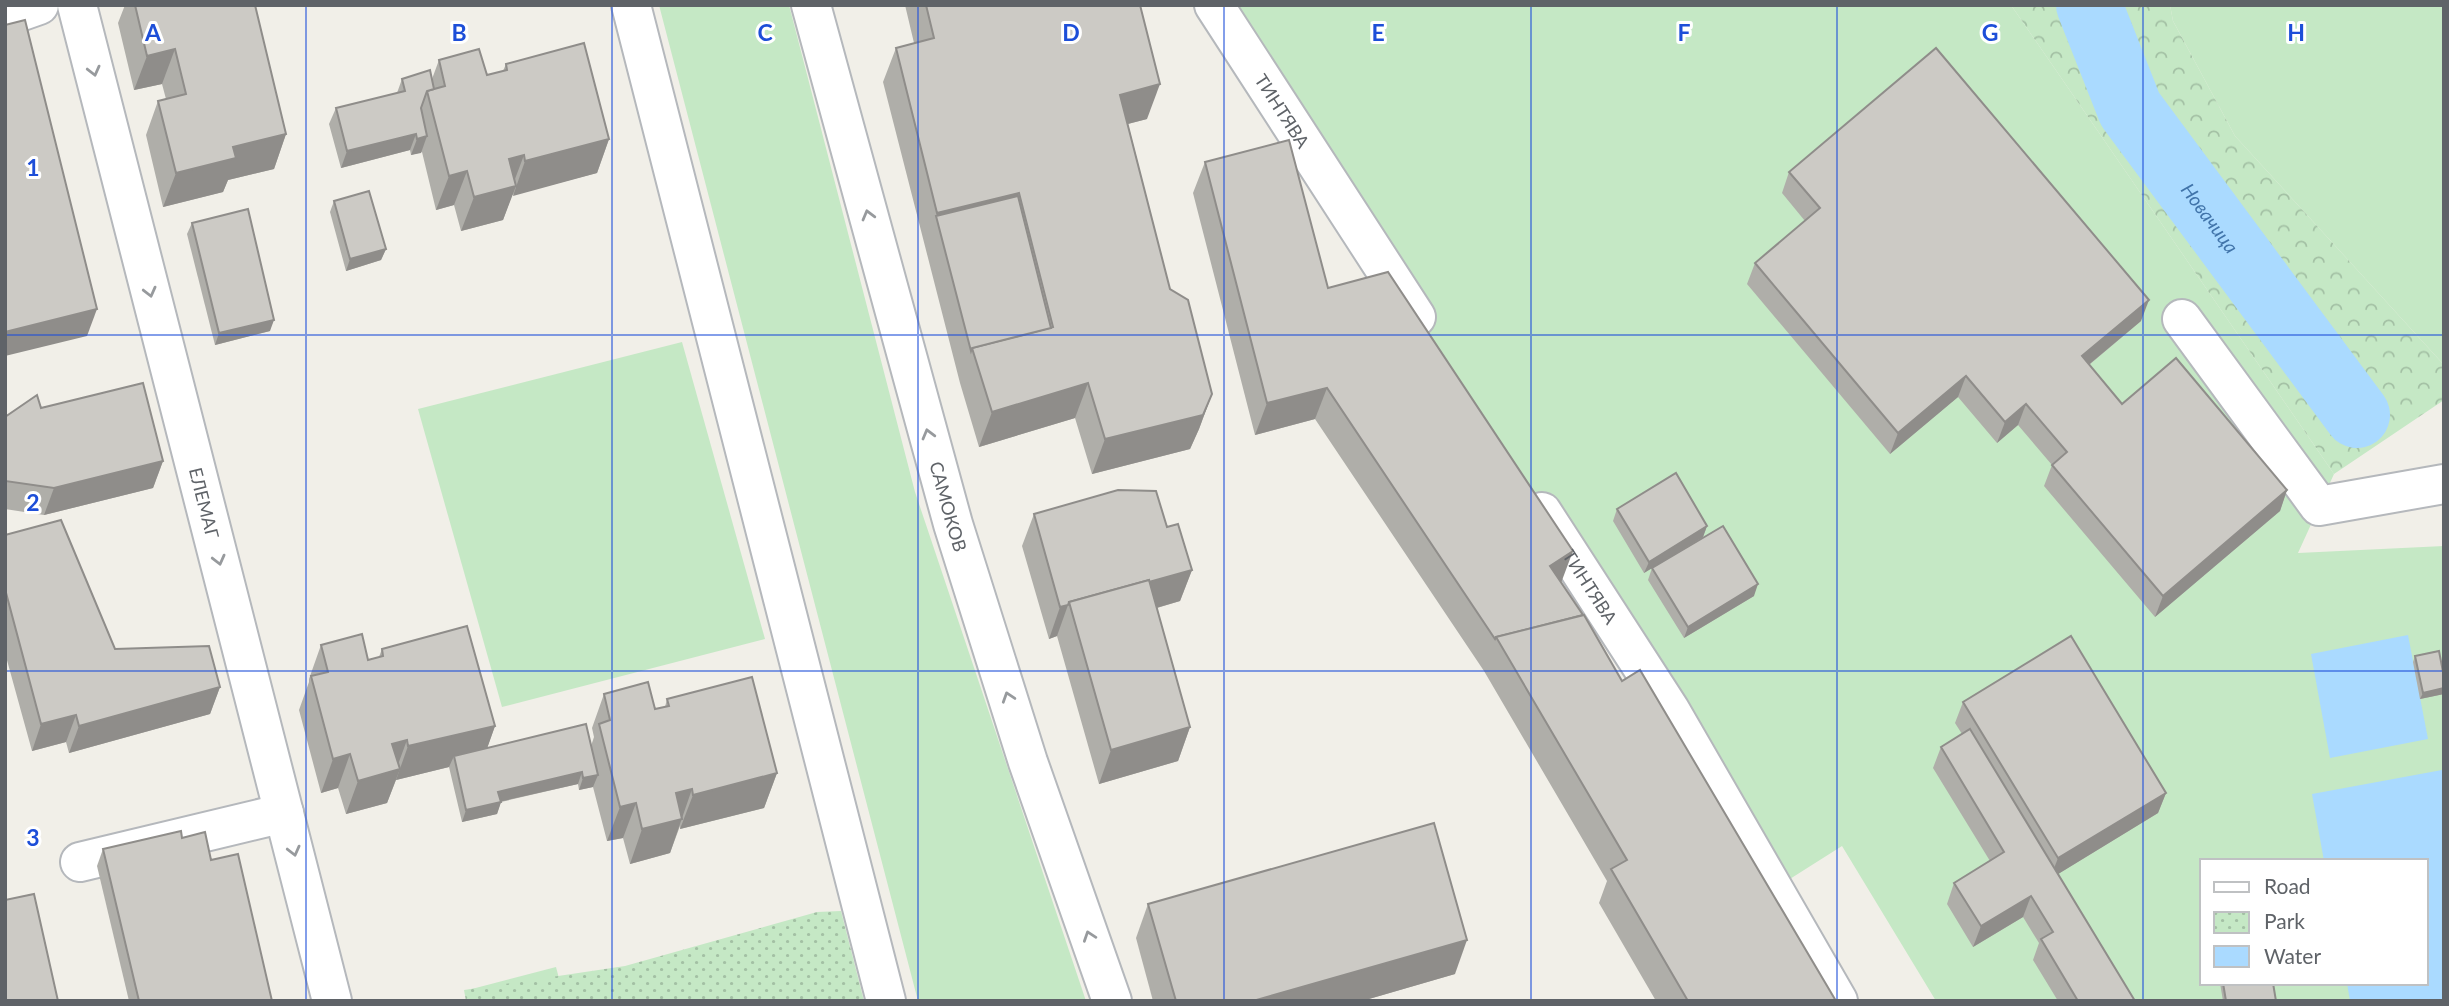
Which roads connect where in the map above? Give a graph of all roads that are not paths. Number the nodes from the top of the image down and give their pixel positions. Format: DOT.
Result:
graph roads {
  1 [pos="39,5"];
  2 [pos="77,5"];
  3 [pos="631,5"];
  4 [pos="811,5"];
  5 [pos="1217,7"];
  6 [pos="5,17"];
  7 [pos="2182,319"];
  8 [pos="1435,346"];
  9 [pos="2444,484"];
  10 [pos="1525,486"];
  11 [pos="284,813"];
  12 [pos="80,862"];
  13 [pos="332,1001"];
  14 [pos="886,1001"];
  15 [pos="1112,1001"];
  16 [pos="1838,1001"];
  1 -- 6 [label="street"];
  2 -- 11 [label="street, ЕЛЕМАГ, one-way"];
  3 -- 14 [label="street"];
  15 -- 4 [label="street, САМОКОВ, one-way"];
  5 -- 8 [label="street, ТИНТЯВА"];
  7 -- 9 [label="street"];
  10 -- 16 [label="street, ТИНТЯВА"];
  11 -- 12 [label="street"];
  11 -- 13 [label="street, ЕЛЕМАГ, one-way"];
}
